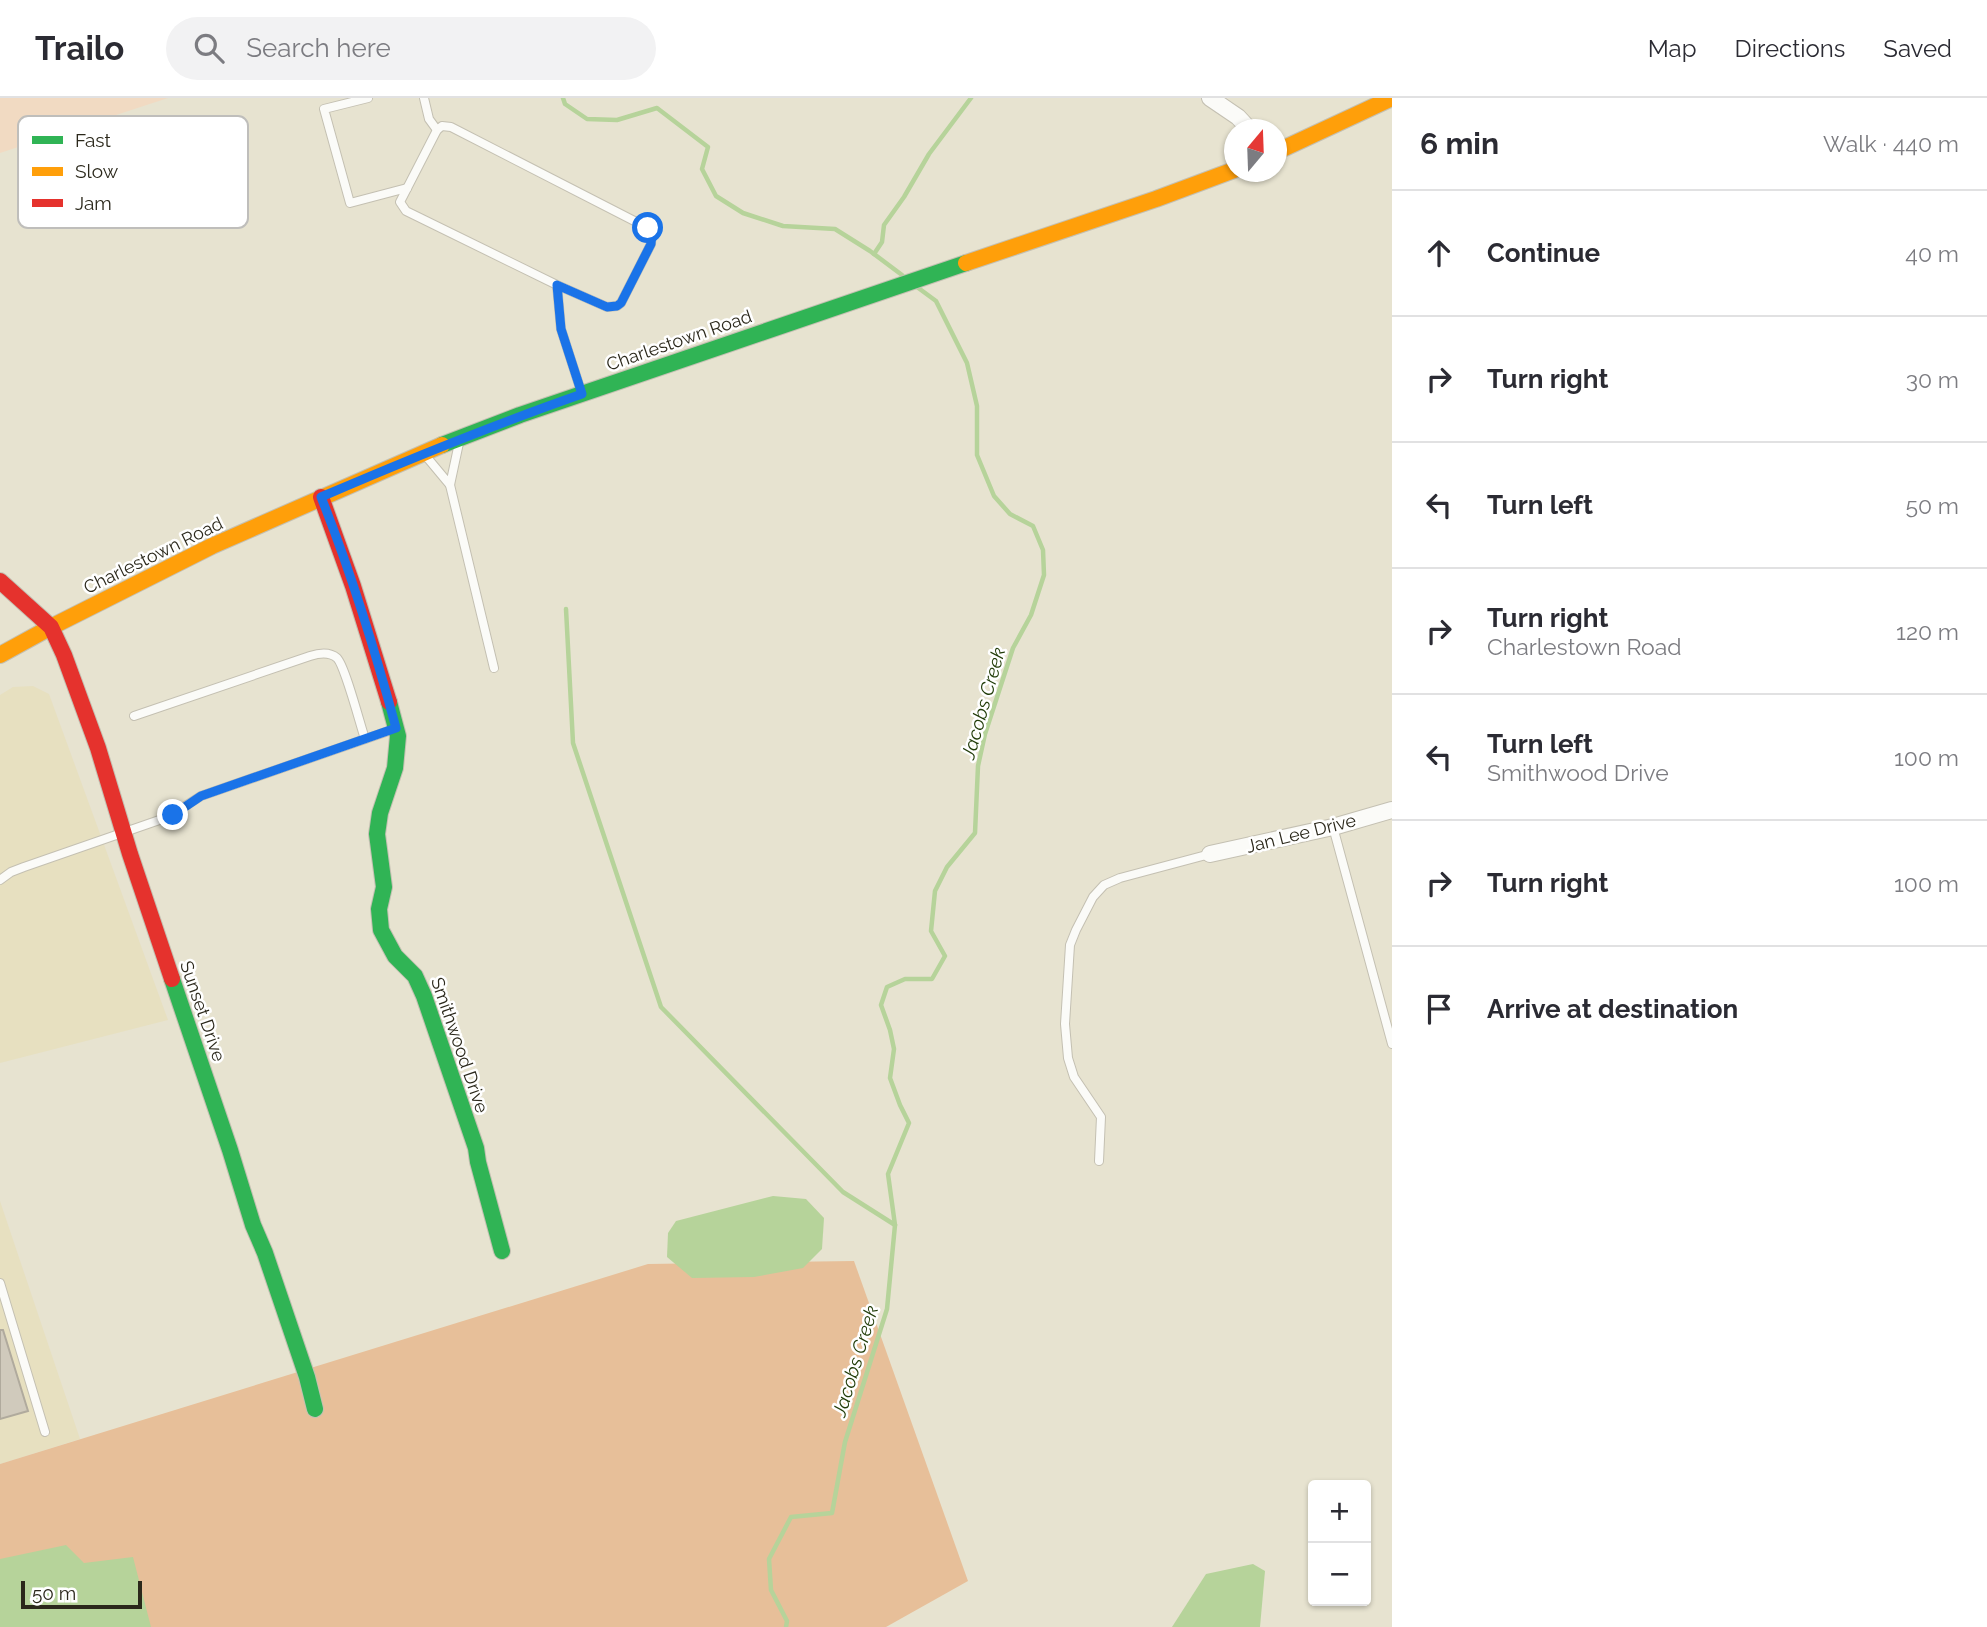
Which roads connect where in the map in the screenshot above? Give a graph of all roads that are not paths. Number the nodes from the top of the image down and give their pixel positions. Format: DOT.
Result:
graph roads {
  1 [pos="368,98"];
  2 [pos="424,98"];
  3 [pos="1210,98"];
  4 [pos="1392,98"];
  5 [pos="1240,119"];
  6 [pos="437,130"];
  7 [pos="1287,147"];
  8 [pos="1224,174"];
  9 [pos="407,188"];
  10 [pos="557,285"];
  11 [pos="582,394"];
  12 [pos="460,439"];
  13 [pos="423,453"];
  14 [pos="450,485"];
  15 [pos="321,497"];
  16 [pos="0,581"];
  17 [pos="51,627"];
  18 [pos="0,654"];
  19 [pos="494,668"];
  20 [pos="134,716"];
  21 [pos="396,728"];
  22 [pos="365,739"];
  23 [pos="1392,810"];
  24 [pos="1333,827"];
  25 [pos="122,831"];
  26 [pos="1210,854"];
  27 [pos="0,880"];
  28 [pos="1392,1044"];
  29 [pos="1099,1161"];
  30 [pos="502,1251"];
  31 [pos="0,1283"];
  32 [pos="315,1409"];
  33 [pos="46,1432"];
  1 -- 9 [label="lane"];
  2 -- 6 [label="lane"];
  3 -- 5 [label="street"];
  4 -- 7 [label="street"];
  6 -- 9 [label="lane"];
  6 -- 10 [label="lane"];
  8 -- 11 [label="street, Charlestown Road"];
  9 -- 10 [label="lane"];
  10 -- 11 [label="lane"];
  11 -- 12 [label="street, Charlestown Road"];
  12 -- 13 [label="street, Charlestown Road"];
  12 -- 14 [label="lane"];
  13 -- 14 [label="lane"];
  13 -- 15 [label="street, Charlestown Road"];
  14 -- 19 [label="lane"];
  15 -- 17 [label="street, Charlestown Road"];
  15 -- 21 [label="street, Smithwood Drive"];
  16 -- 17 [label="street"];
  17 -- 18 [label="street, Charlestown Road"];
  17 -- 25 [label="street, Sunset Drive"];
  20 -- 22 [label="lane"];
  21 -- 22 [label="lane"];
  21 -- 30 [label="street, Smithwood Drive"];
  22 -- 25 [label="lane"];
  23 -- 24 [label="street, Jan Lee Drive"];
  24 -- 26 [label="street, Jan Lee Drive"];
  24 -- 28 [label="lane"];
  25 -- 27 [label="lane"];
  25 -- 32 [label="street, Sunset Drive"];
  26 -- 29 [label="lane"];
  31 -- 33 [label="lane"];
}
